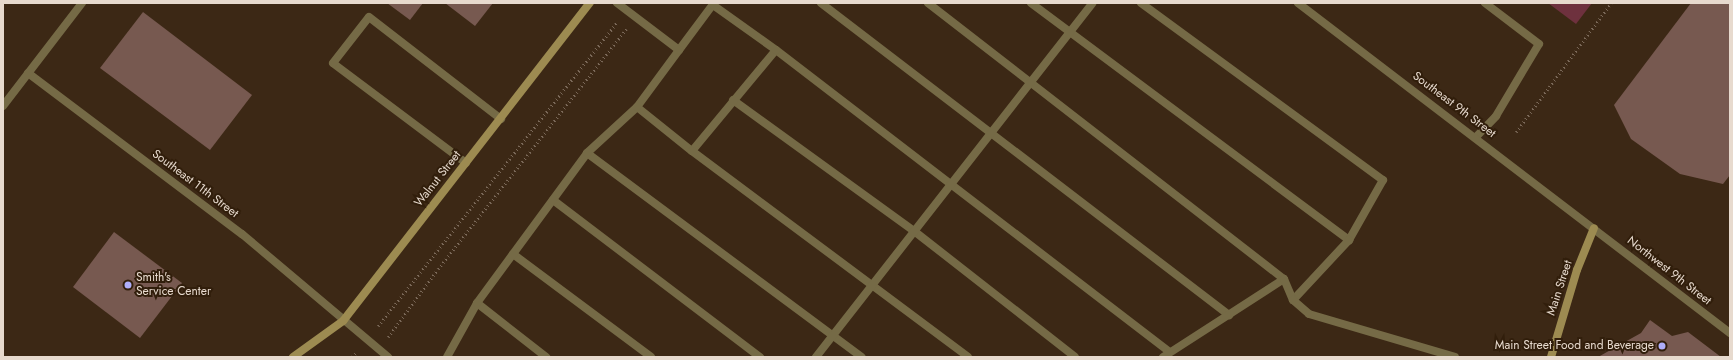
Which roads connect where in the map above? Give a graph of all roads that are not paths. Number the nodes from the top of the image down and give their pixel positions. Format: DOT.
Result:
graph roads {
  1 [pos="82,3"];
  2 [pos="590,3"];
  3 [pos="617,3"];
  4 [pos="821,3"];
  5 [pos="928,3"];
  6 [pos="1031,3"];
  7 [pos="1093,3"];
  8 [pos="1141,3"];
  9 [pos="1298,3"];
  10 [pos="1485,3"];
  11 [pos="714,4"];
  12 [pos="1070,33"];
  13 [pos="679,50"];
  14 [pos="776,50"];
  15 [pos="28,73"];
  16 [pos="1031,83"];
  17 [pos="733,100"];
  18 [pos="3,106"];
  19 [pos="638,107"];
  20 [pos="500,119"];
  21 [pos="992,134"];
  22 [pos="1476,137"];
  23 [pos="692,151"];
  24 [pos="587,153"];
  25 [pos="466,163"];
  26 [pos="953,185"];
  27 [pos="552,200"];
  28 [pos="1594,228"];
  29 [pos="914,231"];
  30 [pos="1349,240"];
  31 [pos="514,254"];
  32 [pos="1284,279"];
  33 [pos="872,285"];
  34 [pos="1293,300"];
  35 [pos="477,304"];
  36 [pos="1229,315"];
  37 [pos="343,321"];
  38 [pos="1730,333"];
  39 [pos="833,336"];
  40 [pos="1167,355"];
  41 [pos="293,357"];
  42 [pos="388,357"];
  43 [pos="447,357"];
  44 [pos="546,357"];
  45 [pos="652,357"];
  46 [pos="760,357"];
  47 [pos="816,357"];
  48 [pos="862,357"];
  49 [pos="968,357"];
  50 [pos="1075,357"];
  51 [pos="1455,357"];
  52 [pos="1551,357"];
  1 -- 15 [label="street"];
  2 -- 20 [label="main road, Walnut Street"];
  3 -- 13 [label="street"];
  4 -- 21 [label="street"];
  5 -- 16 [label="street"];
  6 -- 12 [label="street"];
  7 -- 12 [label="street"];
  8 -- 30 [label="street"];
  9 -- 22 [label="street, Southeast 9th Street"];
  10 -- 22 [label="street"];
  11 -- 13 [label="street"];
  11 -- 14 [label="street"];
  12 -- 16 [label="street"];
  12 -- 30 [label="street"];
  13 -- 19 [label="street"];
  14 -- 17 [label="street"];
  14 -- 26 [label="street"];
  15 -- 18 [label="street"];
  15 -- 37 [label="street, Southeast 11th Street"];
  16 -- 21 [label="street"];
  16 -- 32 [label="street"];
  17 -- 23 [label="street"];
  17 -- 29 [label="street"];
  19 -- 23 [label="street"];
  19 -- 24 [label="street"];
  20 -- 25 [label="main road, Walnut Street"];
  20 -- 25 [label="street"];
  21 -- 26 [label="street"];
  21 -- 36 [label="street"];
  22 -- 28 [label="street, Southeast 9th Street"];
  23 -- 33 [label="street"];
  24 -- 27 [label="street"];
  24 -- 39 [label="street"];
  25 -- 37 [label="main road, Walnut Street"];
  26 -- 29 [label="street"];
  26 -- 40 [label="street"];
  27 -- 31 [label="street"];
  27 -- 46 [label="street"];
  28 -- 38 [label="street, Northwest 9th Street"];
  28 -- 52 [label="main road, Main Street"];
  29 -- 33 [label="street"];
  29 -- 50 [label="street"];
  30 -- 34 [label="street"];
  31 -- 35 [label="street"];
  31 -- 45 [label="street"];
  32 -- 34 [label="street"];
  32 -- 36 [label="street"];
  33 -- 39 [label="street"];
  33 -- 49 [label="street"];
  34 -- 51 [label="street"];
  35 -- 43 [label="street"];
  35 -- 44 [label="street"];
  36 -- 40 [label="street"];
  37 -- 41 [label="main road, Walnut Street"];
  37 -- 42 [label="street, Southeast 11th Street"];
  39 -- 47 [label="street"];
  39 -- 48 [label="street"];
}
